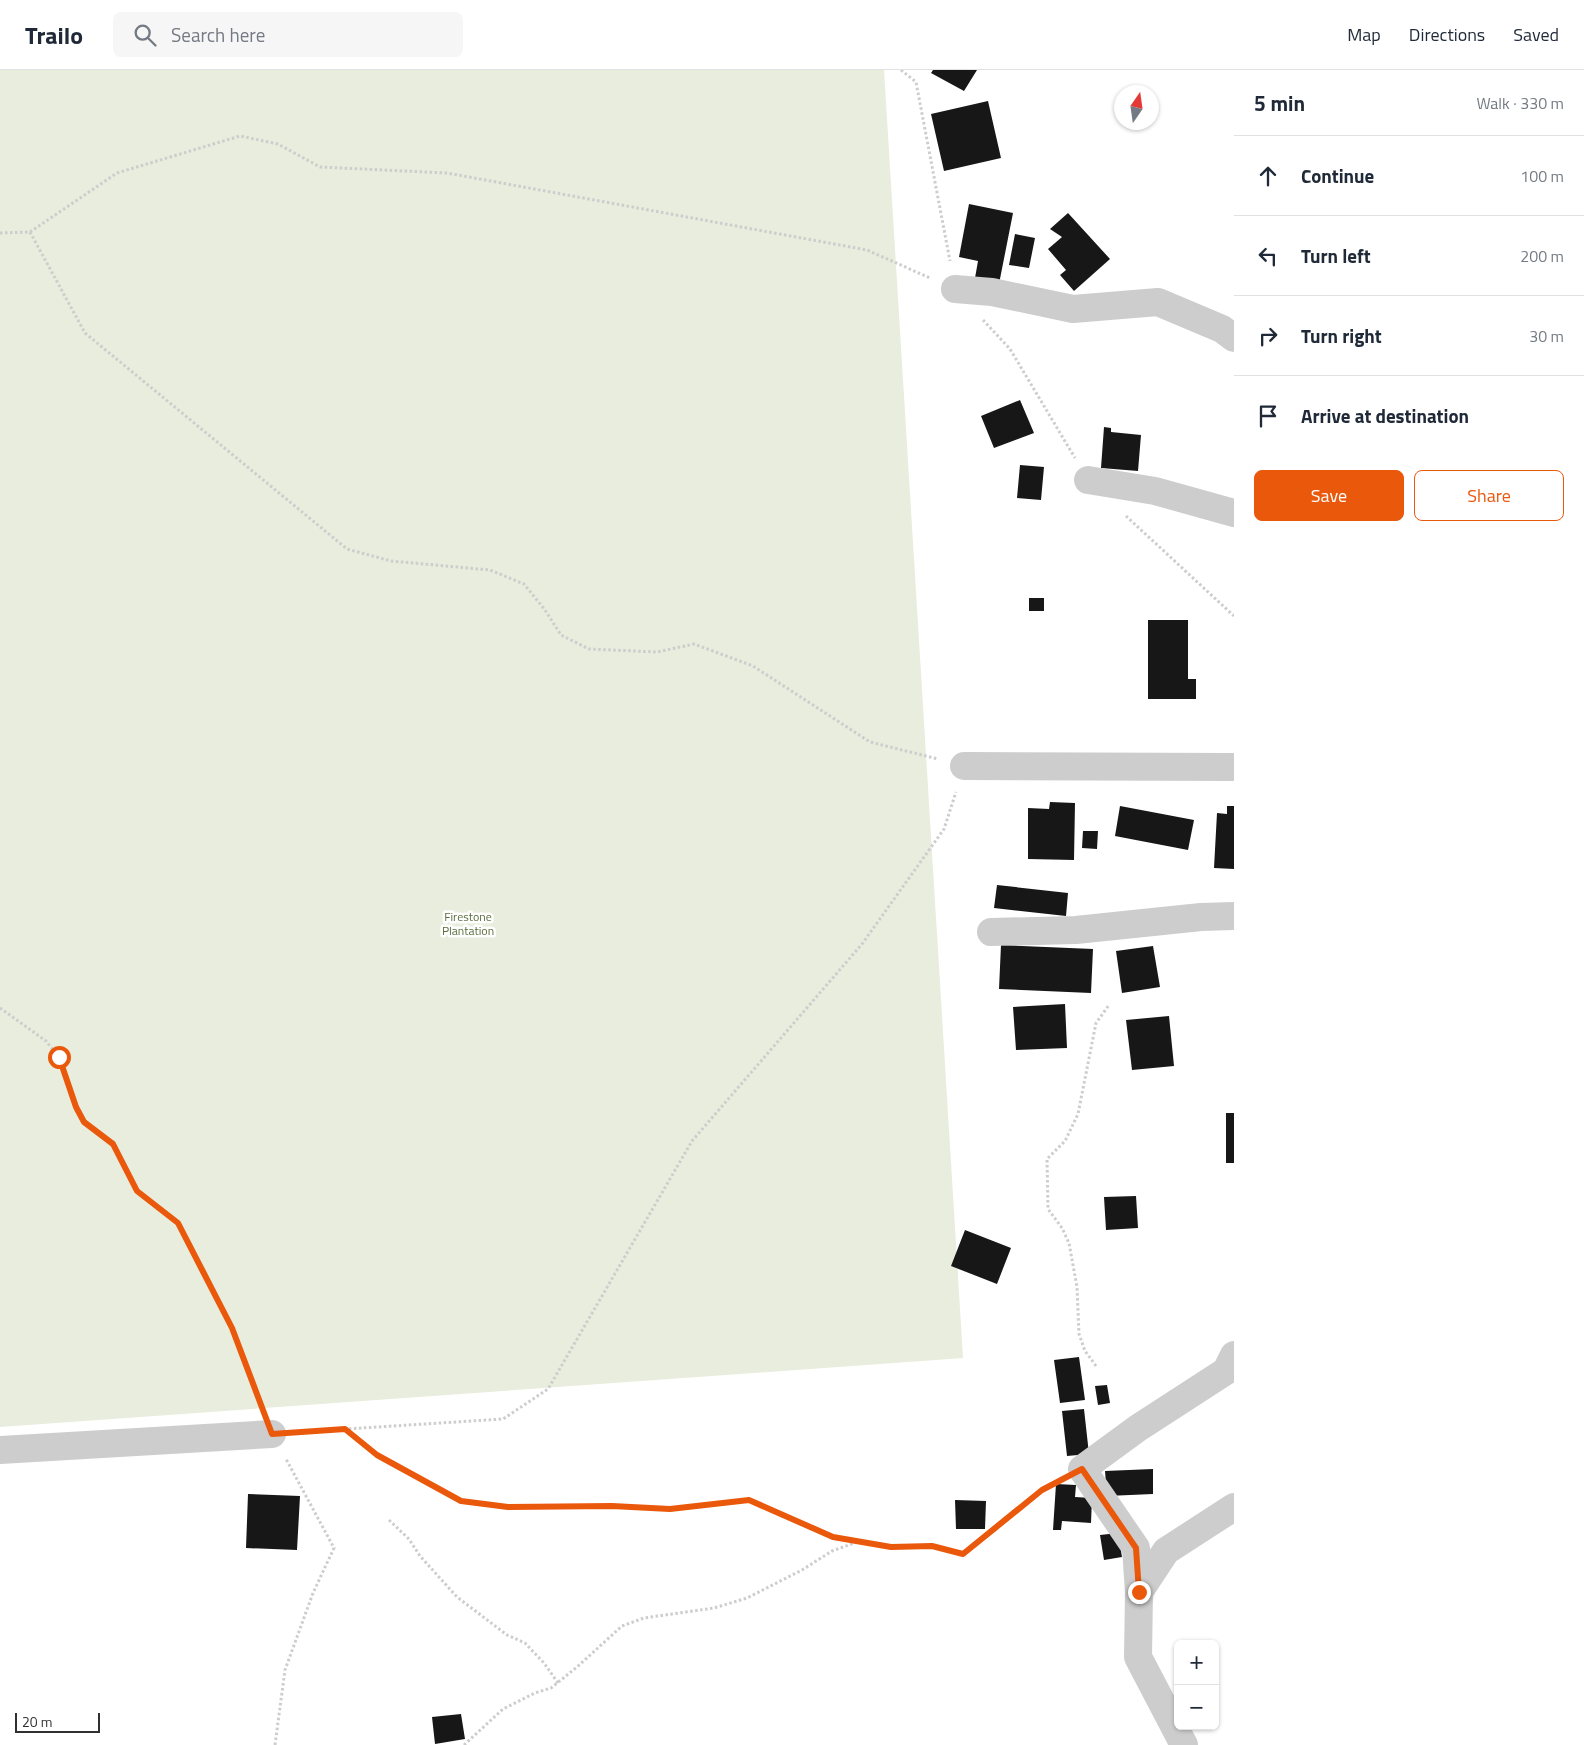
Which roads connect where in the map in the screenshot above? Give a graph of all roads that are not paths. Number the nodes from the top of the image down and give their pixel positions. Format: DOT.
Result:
graph roads {
  1 [pos="955,289"];
  2 [pos="1234,338"];
  3 [pos="1088,480"];
  4 [pos="1234,513"];
  5 [pos="964,766"];
  6 [pos="1234,767"];
  7 [pos="1234,916"];
  8 [pos="991,932"];
  9 [pos="1234,1355"];
  10 [pos="272,1434"];
  11 [pos="0,1450"];
  12 [pos="1234,1507"];
  13 [pos="1139,1592"];
  14 [pos="1184,1745"];
  1 -- 2 [label="street"];
  3 -- 4 [label="street"];
  5 -- 6 [label="street"];
  7 -- 8 [label="street"];
  9 -- 13 [label="street"];
  10 -- 11 [label="street"];
  12 -- 13 [label="street"];
  13 -- 14 [label="street"];
}
